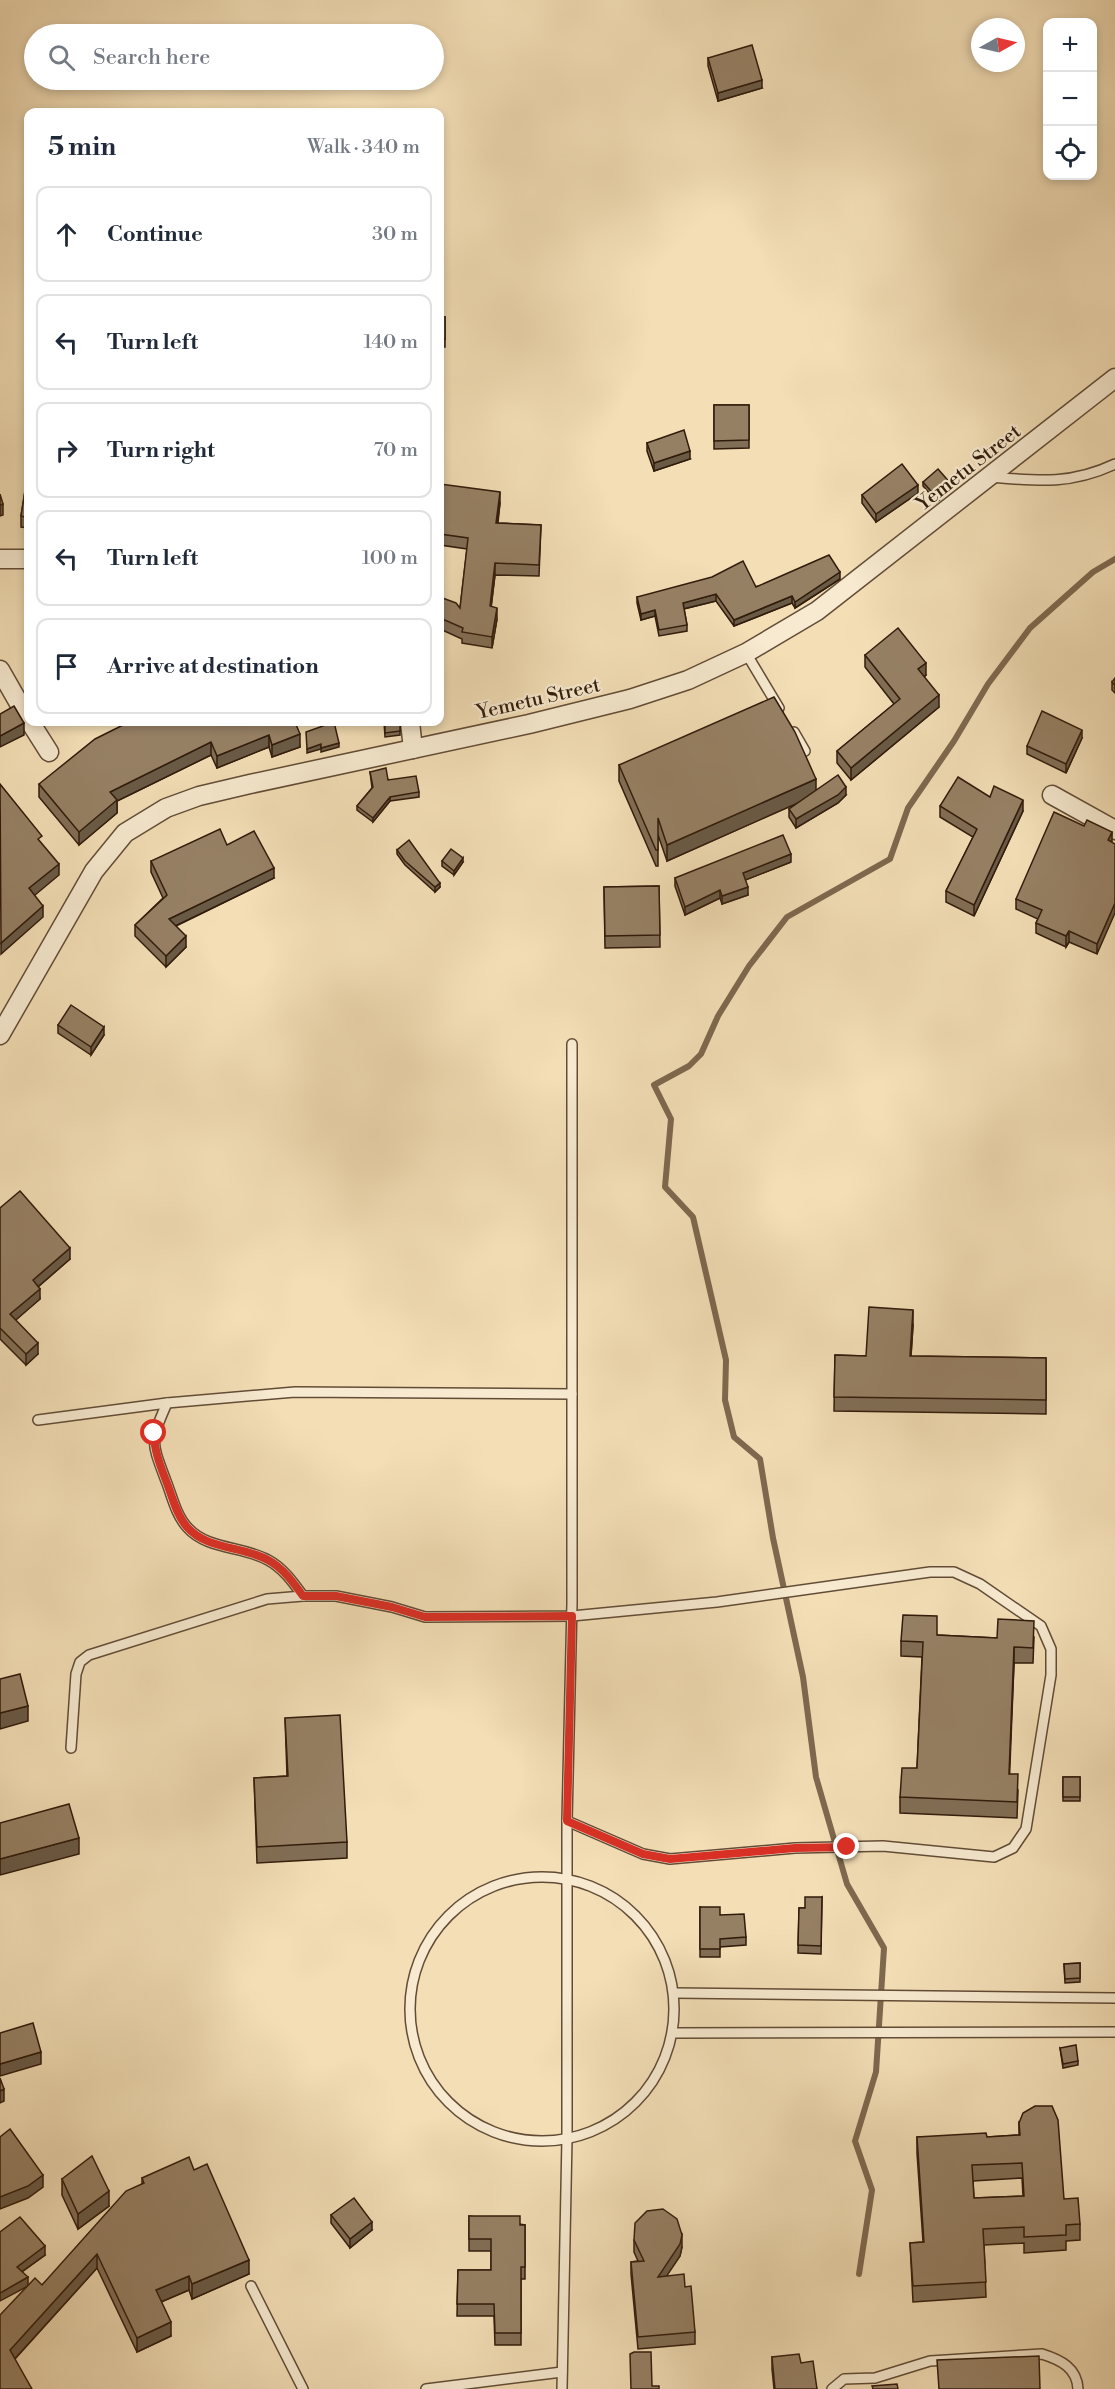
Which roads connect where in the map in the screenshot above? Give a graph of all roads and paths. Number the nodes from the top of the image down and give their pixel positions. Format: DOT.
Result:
graph roads {
  1 [pos="1115,378"];
  2 [pos="1115,464"];
  3 [pos="991,477"];
  4 [pos="0,559"];
  5 [pos="24,559"];
  6 [pos="746,653"];
  7 [pos="0,670"];
  8 [pos="24,711"];
  9 [pos="33,726"];
  10 [pos="410,726"];
  11 [pos="413,749"];
  12 [pos="805,751"];
  13 [pos="50,752"];
  14 [pos="1052,795"];
  15 [pos="1115,830"];
  16 [pos="2,1024"];
  17 [pos="572,1044"];
  18 [pos="572,1394"];
  19 [pos="167,1403"];
  20 [pos="38,1420"];
  21 [pos="303,1596"];
  22 [pos="572,1616"];
  23 [pos="71,1748"];
  24 [pos="567,1821"];
  25 [pos="568,1882"];
  26 [pos="674,1993"];
  27 [pos="1115,1998"];
  28 [pos="1115,2032"];
  29 [pos="674,2033"];
  30 [pos="567,2138"];
  31 [pos="251,2286"];
  32 [pos="562,2372"];
  33 [pos="303,2389"];
  34 [pos="426,2389"];
  35 [pos="562,2389"];
  36 [pos="832,2389"];
  37 [pos="1078,2389"];
  1 -- 3 [label="street, Yemetu Street"];
  2 -- 3 [label="lane"];
  3 -- 6 [label="street, Yemetu Street"];
  4 -- 5 [label="street"];
  6 -- 11 [label="street, Yemetu Street"];
  6 -- 12 [label="lane"];
  7 -- 8 [label="street"];
  9 -- 13 [label="street"];
  10 -- 11 [label="street"];
  11 -- 16 [label="street, Yemetu Street"];
  14 -- 15 [label="street"];
  17 -- 18 [label="lane"];
  18 -- 19 [label="lane"];
  18 -- 22 [label="lane"];
  19 -- 20 [label="lane"];
  19 -- 21 [label="lane"];
  21 -- 22 [label="lane"];
  21 -- 23 [label="lane"];
  22 -- 24 [label="lane"];
  22 -- 24 [label="lane"];
  24 -- 25 [label="lane"];
  25 -- 26 [label="lane"];
  25 -- 30 [label="lane"];
  25 -- 30 [label="lane"];
  26 -- 27 [label="lane"];
  26 -- 29 [label="lane"];
  28 -- 29 [label="lane"];
  29 -- 30 [label="lane"];
  30 -- 32 [label="lane"];
  31 -- 33 [label="lane"];
  32 -- 34 [label="lane"];
  32 -- 35 [label="lane"];
  36 -- 37 [label="lane"];
}
